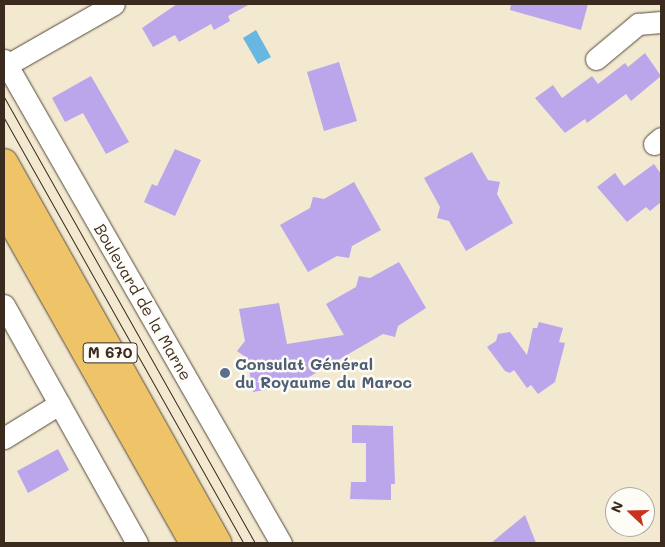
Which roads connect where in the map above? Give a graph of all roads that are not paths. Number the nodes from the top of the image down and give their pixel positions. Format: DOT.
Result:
graph roads {
  1 [pos="114,4"];
  2 [pos="661,22"];
  3 [pos="596,59"];
  4 [pos="5,63"];
  5 [pos="4,163"];
  6 [pos="4,207"];
  7 [pos="4,305"];
  8 [pos="59,404"];
  9 [pos="4,438"];
  10 [pos="137,543"];
  11 [pos="194,543"];
  12 [pos="217,543"];
  13 [pos="281,543"];
  1 -- 4 [label="street"];
  2 -- 3 [label="street"];
  4 -- 13 [label="street, Boulevard de la Marne"];
  5 -- 12 [label="main road, M 670"];
  6 -- 11 [label="main road, M 670"];
  7 -- 8 [label="street"];
  8 -- 9 [label="street"];
  8 -- 10 [label="street"];
}
